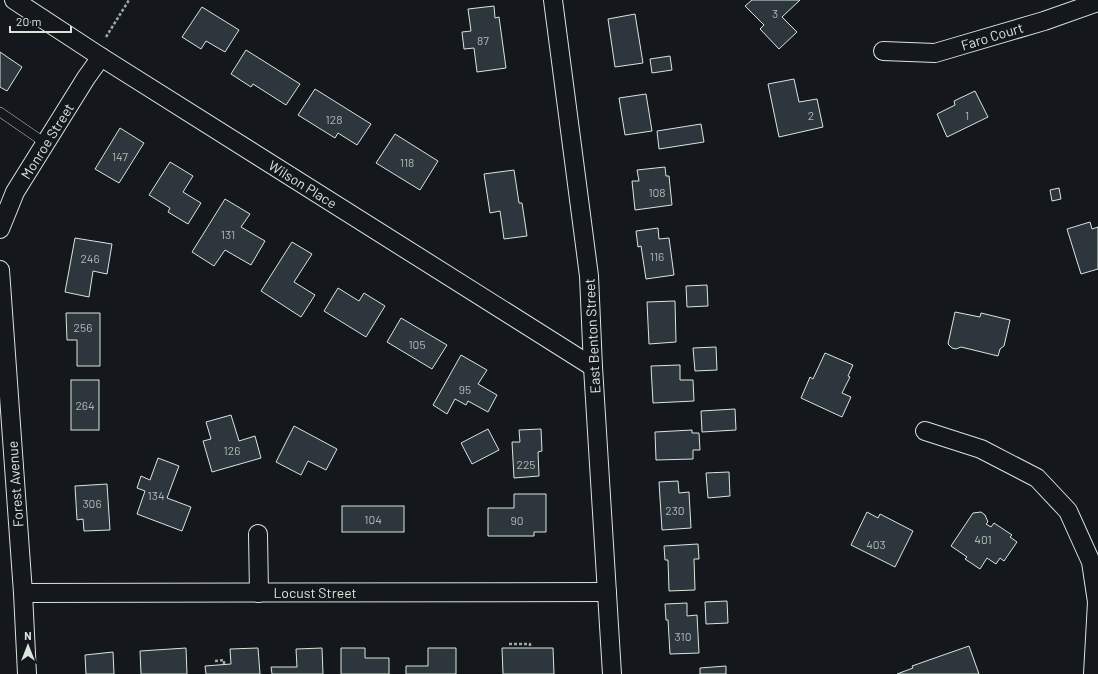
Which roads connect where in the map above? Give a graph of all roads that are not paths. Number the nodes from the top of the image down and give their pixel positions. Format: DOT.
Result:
graph roads {
  1 [pos="14,0"];
  2 [pos="553,0"];
  3 [pos="1098,2"];
  4 [pos="883,51"];
  5 [pos="101,57"];
  6 [pos="0,112"];
  7 [pos="46,143"];
  8 [pos="0,229"];
  9 [pos="0,270"];
  10 [pos="593,367"];
  11 [pos="925,431"];
  12 [pos="258,534"];
  13 [pos="607,592"];
  14 [pos="23,593"];
  15 [pos="259,593"];
  16 [pos="28,674"];
  17 [pos="612,674"];
  18 [pos="1093,674"];
  1 -- 5 [label="street, Wilson Place"];
  2 -- 10 [label="street, East Benton Street"];
  3 -- 4 [label="street, Faro Court"];
  5 -- 7 [label="street, Monroe Street"];
  5 -- 10 [label="street, Wilson Place"];
  6 -- 7 [label="lane"];
  7 -- 8 [label="street, Monroe Street"];
  9 -- 14 [label="street, Forest Avenue"];
  10 -- 13 [label="street, East Benton Street"];
  11 -- 18 [label="street"];
  12 -- 15 [label="street"];
  13 -- 15 [label="street, Locust Street"];
  13 -- 17 [label="street, East Benton Street"];
  14 -- 15 [label="street, Locust Street"];
  14 -- 16 [label="street, Forest Avenue"];
}
